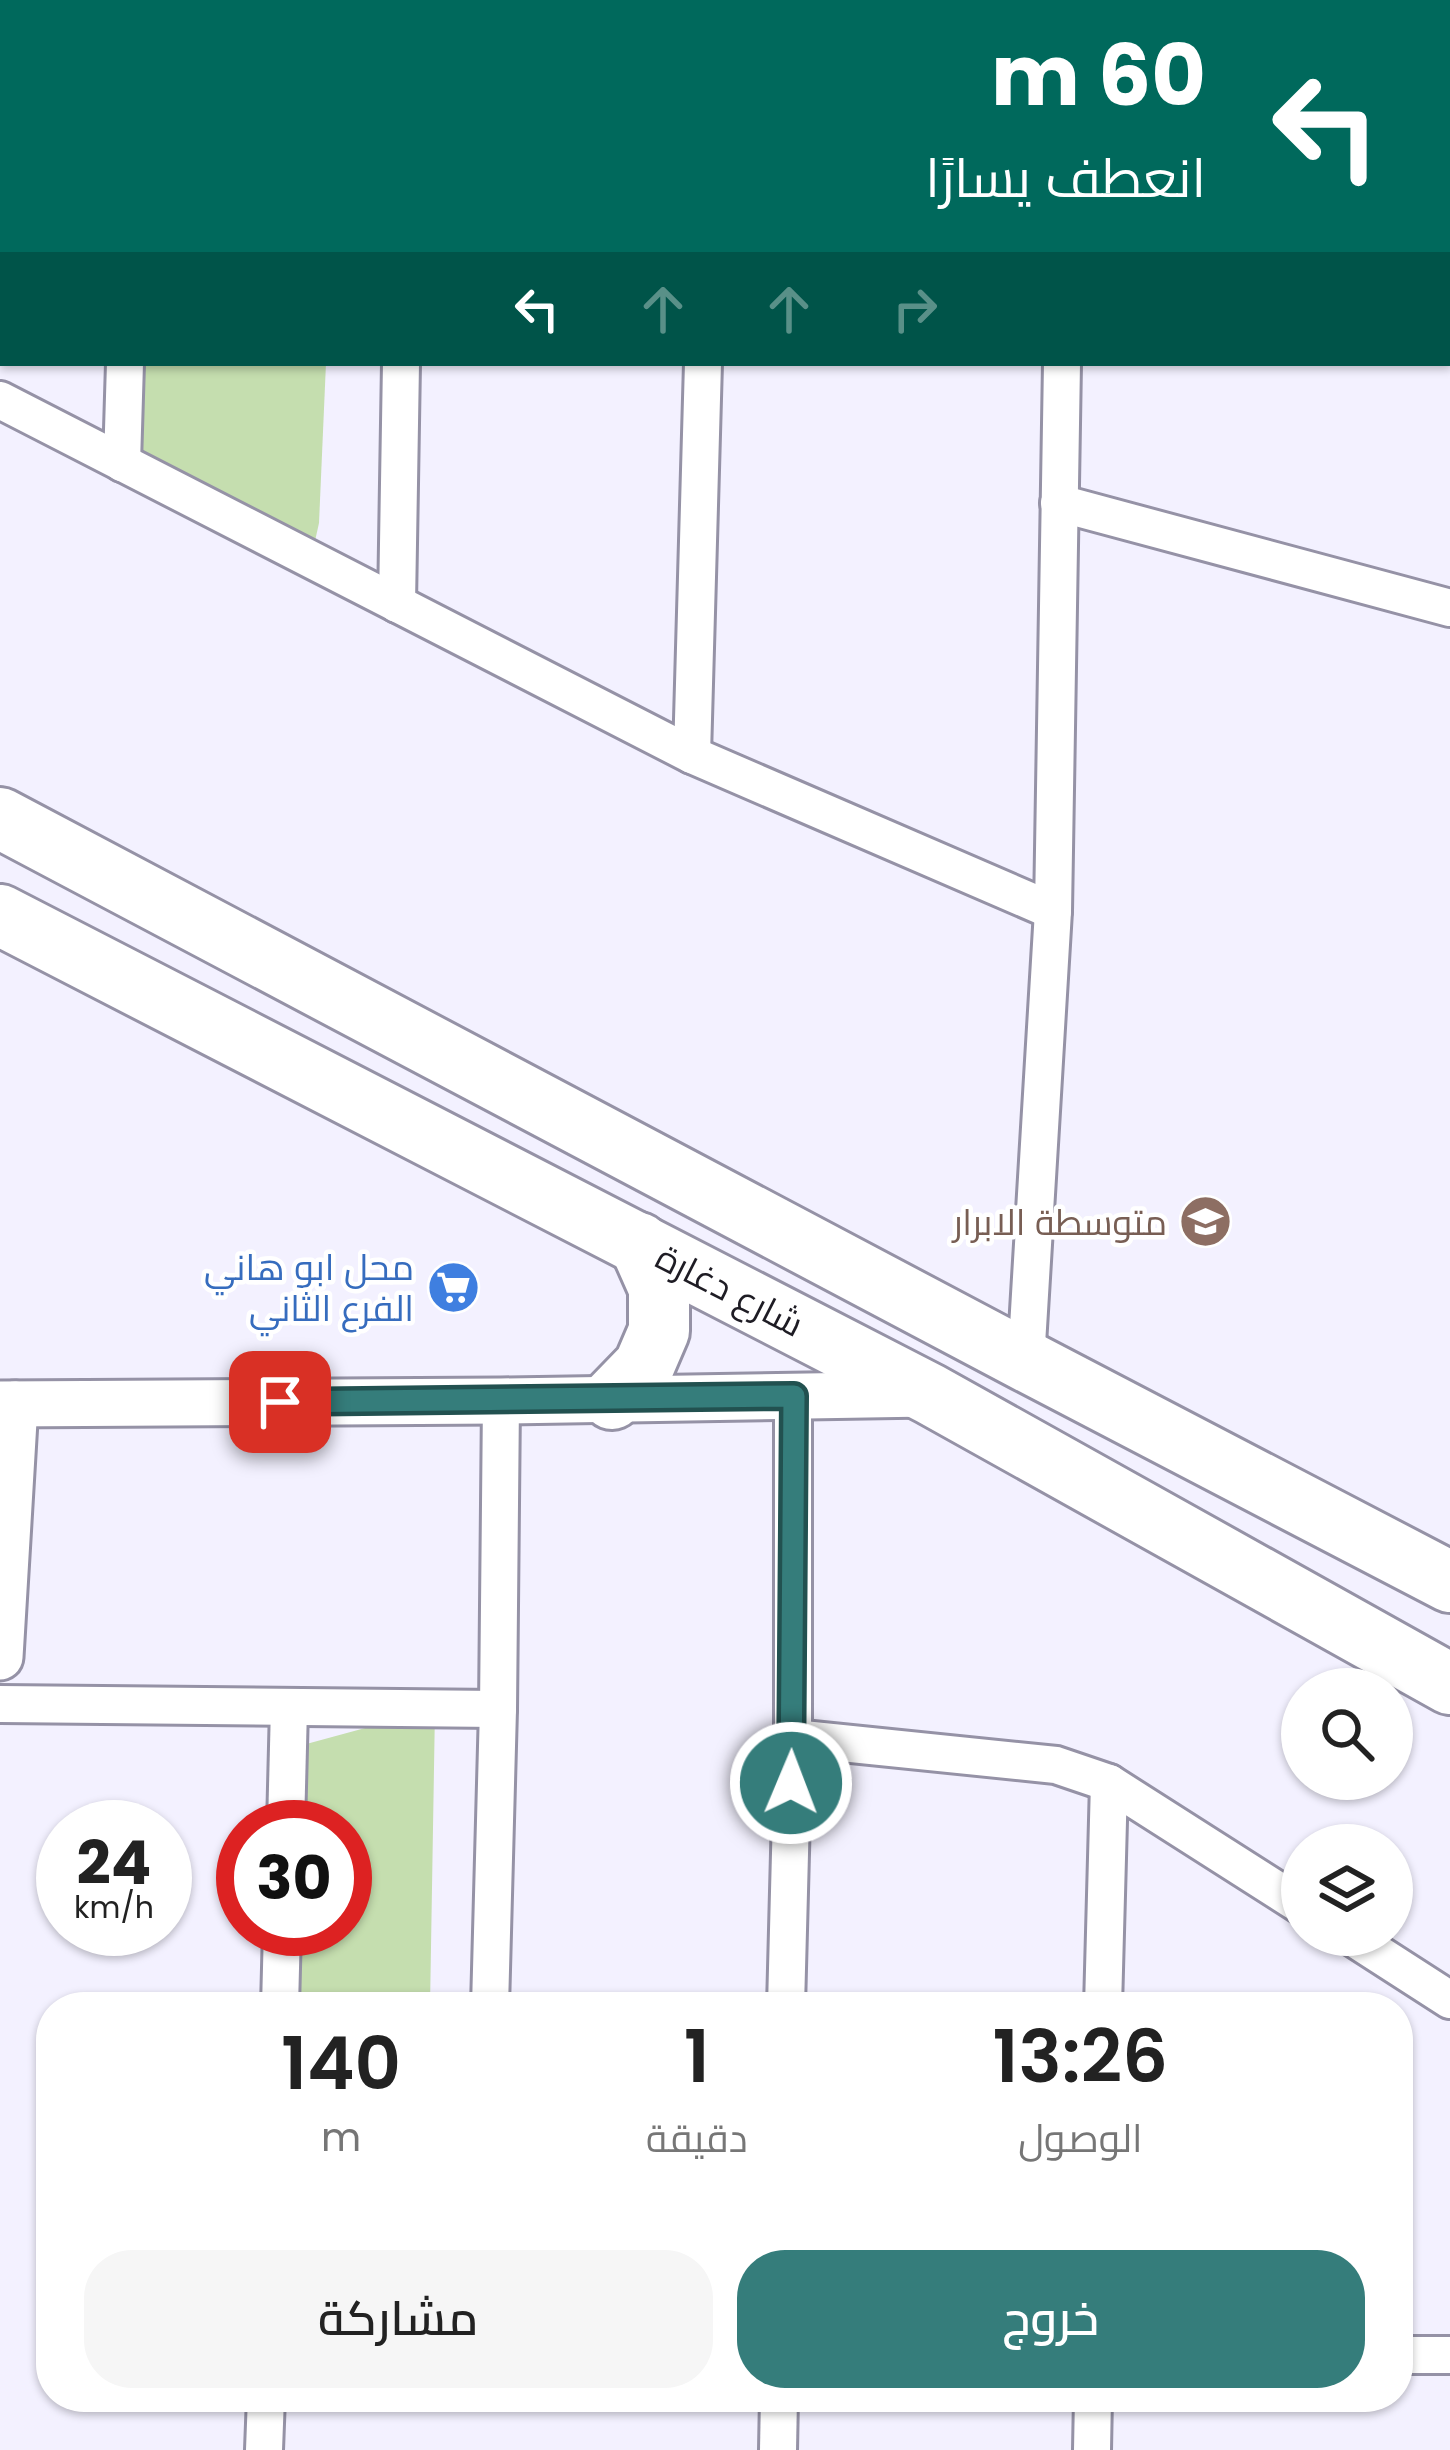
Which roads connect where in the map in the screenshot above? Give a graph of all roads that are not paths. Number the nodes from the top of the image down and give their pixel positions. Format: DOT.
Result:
graph roads {
  1 [pos="124,366"];
  2 [pos="401,366"];
  3 [pos="703,366"];
  4 [pos="1062,366"];
  5 [pos="0,400"];
  6 [pos="122,463"];
  7 [pos="1059,503"];
  8 [pos="397,604"];
  9 [pos="1450,608"];
  10 [pos="692,755"];
  11 [pos="0,818"];
  12 [pos="1053,911"];
  13 [pos="0,915"];
  14 [pos="639,1243"];
  15 [pos="901,1294"];
  16 [pos="864,1360"];
  17 [pos="1048,1373"];
  18 [pos="930,1394"];
  19 [pos="794,1396"];
  20 [pos="612,1400"];
  21 [pos="500,1401"];
  22 [pos="8,1404"];
  23 [pos="1036,1454"];
  24 [pos="1450,1582"];
  25 [pos="0,1658"];
  26 [pos="1450,1684"];
  27 [pos="0,1704"];
  28 [pos="289,1707"];
  29 [pos="499,1709"];
  30 [pos="793,1738"];
  31 [pos="1109,1783"];
  32 [pos="287,1800"];
  33 [pos="1281,1893"];
  34 [pos="282,1956"];
  35 [pos="1381,1956"];
  36 [pos="281,1992"];
  37 [pos="490,1992"];
  38 [pos="786,1992"];
  39 [pos="1103,1992"];
  40 [pos="1450,2000"];
  41 [pos="1413,2355"];
  42 [pos="1450,2355"];
  43 [pos="265,2412"];
  44 [pos="779,2412"];
  45 [pos="1093,2412"];
  46 [pos="264,2450"];
  47 [pos="778,2450"];
  48 [pos="1092,2450"];
  1 -- 6 [label="street"];
  2 -- 8 [label="street"];
  3 -- 10 [label="street"];
  4 -- 7 [label="street"];
  5 -- 6 [label="street"];
  6 -- 8 [label="street"];
  7 -- 9 [label="street"];
  7 -- 12 [label="street"];
  8 -- 10 [label="street"];
  10 -- 12 [label="street"];
  11 -- 15 [label="highway, شارع دغارة"];
  12 -- 17 [label="street"];
  13 -- 14 [label="highway, شارع دغارة"];
  14 -- 16 [label="highway, شارع دغارة"];
  14 -- 20 [label="highway"];
  15 -- 16 [label="highway"];
  15 -- 17 [label="highway, شارع دغارة"];
  16 -- 18 [label="highway, شارع دغارة"];
  17 -- 23 [label="highway"];
  17 -- 24 [label="highway, شارع دغارة"];
  18 -- 19 [label="street"];
  18 -- 23 [label="highway, شارع دغارة"];
  19 -- 20 [label="street"];
  19 -- 30 [label="street"];
  20 -- 21 [label="street"];
  21 -- 22 [label="street"];
  21 -- 29 [label="street"];
  22 -- 25 [label="street"];
  23 -- 26 [label="highway, شارع دغارة"];
  27 -- 28 [label="street"];
  28 -- 29 [label="street"];
  28 -- 32 [label="street"];
  29 -- 37 [label="street"];
  30 -- 31 [label="street"];
  30 -- 38 [label="street"];
  31 -- 33 [label="street"];
  31 -- 39 [label="street"];
  34 -- 36 [label="street"];
  35 -- 40 [label="street"];
  41 -- 42 [label="street"];
  43 -- 46 [label="street"];
  44 -- 47 [label="street"];
  45 -- 48 [label="street"];
}
